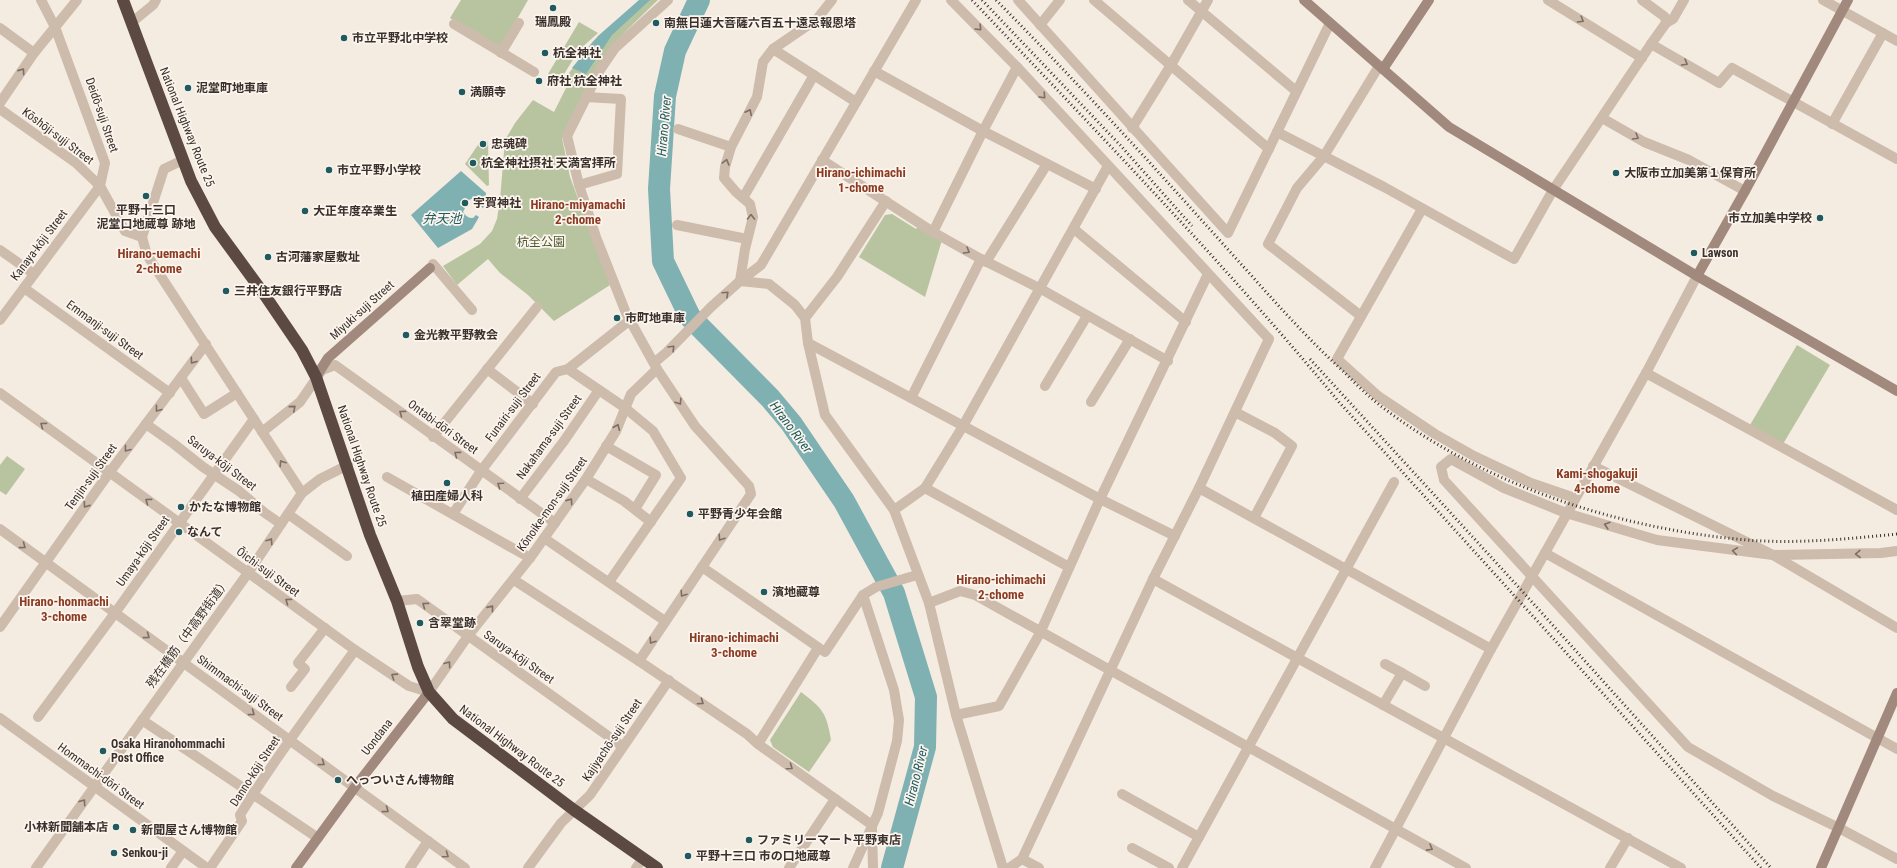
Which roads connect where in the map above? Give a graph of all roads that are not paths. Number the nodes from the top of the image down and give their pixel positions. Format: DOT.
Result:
graph roads {
  1 [pos="41,0"];
  2 [pos="77,0"];
  3 [pos="123,0"];
  4 [pos="156,0"];
  5 [pos="668,0"];
  6 [pos="832,0"];
  7 [pos="916,0"];
  8 [pos="951,0"];
  9 [pos="1018,0"];
  10 [pos="1060,0"];
  11 [pos="1094,0"];
  12 [pos="1188,0"];
  13 [pos="1208,0"];
  14 [pos="1429,0"];
  15 [pos="1548,0"];
  16 [pos="1642,0"];
  17 [pos="1684,0"];
  18 [pos="1823,0"];
  19 [pos="1848,0"];
  20 [pos="1307,1"];
  21 [pos="1201,11"];
  22 [pos="1842,11"];
  23 [pos="131,23"];
  24 [pos="519,23"];
  25 [pos="1330,23"];
  26 [pos="1666,23"];
  27 [pos="454,24"];
  28 [pos="1040,25"];
  29 [pos="56,27"];
  30 [pos="0,28"];
  31 [pos="1883,33"];
  32 [pos="1897,41"];
  33 [pos="1651,44"];
  34 [pos="773,49"];
  35 [pos="34,53"];
  36 [pos="501,53"];
  37 [pos="1642,58"];
  38 [pos="1171,65"];
  39 [pos="1017,67"];
  40 [pos="1381,67"];
  41 [pos="874,71"];
  42 [pos="534,72"];
  43 [pos="814,75"];
  44 [pos="1296,91"];
  45 [pos="586,98"];
  46 [pos="856,102"];
  47 [pos="1792,102"];
  48 [pos="0,103"];
  49 [pos="0,109"];
  50 [pos="1602,118"];
  51 [pos="1832,124"];
  52 [pos="1132,128"];
  53 [pos="678,129"];
  54 [pos="982,131"];
  55 [pos="1277,132"];
  56 [pos="731,147"];
  57 [pos="1269,149"];
  58 [pos="1324,156"];
  59 [pos="1897,159"];
  60 [pos="183,160"];
  61 [pos="822,160"];
  62 [pos="1047,164"];
  63 [pos="1108,166"];
  64 [pos="579,185"];
  65 [pos="100,186"];
  66 [pos="1096,189"];
  67 [pos="1553,190"];
  68 [pos="1745,191"];
  69 [pos="743,198"];
  70 [pos="886,201"];
  71 [pos="1422,209"];
  72 [pos="677,225"];
  73 [pos="1074,229"];
  74 [pos="934,232"];
  75 [pos="142,237"];
  76 [pos="748,238"];
  77 [pos="0,250"];
  78 [pos="984,261"];
  79 [pos="34,274"];
  80 [pos="1208,274"];
  81 [pos="1697,276"];
  82 [pos="740,281"];
  83 [pos="24,288"];
  84 [pos="1041,290"];
  85 [pos="537,307"];
  86 [pos="472,310"];
  87 [pos="1087,316"];
  88 [pos="1362,316"];
  89 [pos="805,318"];
  90 [pos="0,320"];
  91 [pos="630,320"];
  92 [pos="1186,322"];
  93 [pos="1130,340"];
  94 [pos="808,343"];
  95 [pos="206,344"];
  96 [pos="1168,361"];
  97 [pos="656,365"];
  98 [pos="487,369"];
  99 [pos="568,369"];
  100 [pos="1646,373"];
  101 [pos="316,377"];
  102 [pos="181,378"];
  103 [pos="1045,386"];
  104 [pos="599,390"];
  105 [pos="1897,391"];
  106 [pos="0,393"];
  107 [pos="170,393"];
  108 [pos="237,393"];
  109 [pos="911,398"];
  110 [pos="1091,402"];
  111 [pos="533,404"];
  112 [pos="624,407"];
  113 [pos="1235,412"];
  114 [pos="254,419"];
  115 [pos="146,424"];
  116 [pos="963,426"];
  117 [pos="262,432"];
  118 [pos="433,437"];
  119 [pos="606,446"];
  120 [pos="348,465"];
  121 [pos="1593,466"];
  122 [pos="481,471"];
  123 [pos="109,473"];
  124 [pos="214,475"];
  125 [pos="387,477"];
  126 [pos="586,478"];
  127 [pos="1394,482"];
  128 [pos="925,488"];
  129 [pos="1199,488"];
  130 [pos="302,494"];
  131 [pos="520,498"];
  132 [pos="1575,498"];
  133 [pos="1100,499"];
  134 [pos="635,509"];
  135 [pos="894,510"];
  136 [pos="1897,510"];
  137 [pos="1566,513"];
  138 [pos="288,514"];
  139 [pos="454,514"];
  140 [pos="1254,518"];
  141 [pos="651,522"];
  142 [pos="178,523"];
  143 [pos="555,523"];
  144 [pos="281,524"];
  145 [pos="0,529"];
  146 [pos="1174,536"];
  147 [pos="544,538"];
  148 [pos="1897,551"];
  149 [pos="1545,553"];
  150 [pos="347,556"];
  151 [pos="1773,556"];
  152 [pos="530,558"];
  153 [pos="46,563"];
  154 [pos="702,567"];
  155 [pos="1069,567"];
  156 [pos="1347,568"];
  157 [pos="248,573"];
  158 [pos="913,576"];
  159 [pos="1531,577"];
  160 [pos="1153,579"];
  161 [pos="514,580"];
  162 [pos="610,582"];
  163 [pos="864,595"];
  164 [pos="397,602"];
  165 [pos="928,603"];
  166 [pos="115,613"];
  167 [pos="665,621"];
  168 [pos="0,627"];
  169 [pos="325,628"];
  170 [pos="1897,628"];
  171 [pos="1040,633"];
  172 [pos="468,636"];
  173 [pos="818,648"];
  174 [pos="1491,649"];
  175 [pos="356,650"];
  176 [pos="1297,657"];
  177 [pos="639,661"];
  178 [pos="183,663"];
  179 [pos="1385,664"];
  180 [pos="1110,672"];
  181 [pos="1402,673"];
  182 [pos="668,680"];
  183 [pos="1425,686"];
  184 [pos="292,687"];
  185 [pos="429,692"];
  186 [pos="1897,693"];
  187 [pos="1383,705"];
  188 [pos="956,715"];
  189 [pos="38,717"];
  190 [pos="0,718"];
  191 [pos="142,720"];
  192 [pos="1443,738"];
  193 [pos="1878,739"];
  194 [pos="290,740"];
  195 [pos="758,744"];
  196 [pos="622,746"];
  197 [pos="1249,747"];
  198 [pos="1897,749"];
  199 [pos="94,787"];
  200 [pos="355,787"];
  201 [pos="253,794"];
  202 [pos="1122,794"];
  203 [pos="835,799"];
  204 [pos="574,810"];
  205 [pos="872,825"];
  206 [pos="1839,828"];
  207 [pos="1396,829"];
  208 [pos="1199,837"];
  209 [pos="318,838"];
  210 [pos="1628,838"];
  211 [pos="428,842"];
  212 [pos="1132,848"];
  213 [pos="183,851"];
  214 [pos="1022,859"];
  215 [pos="1897,859"];
  216 [pos="640,863"];
  217 [pos="36,868"];
  218 [pos="171,868"];
  219 [pos="207,868"];
  220 [pos="210,868"];
  221 [pos="296,868"];
  222 [pos="410,868"];
  223 [pos="465,868"];
  224 [pos="528,868"];
  225 [pos="657,868"];
  226 [pos="789,868"];
  227 [pos="853,868"];
  228 [pos="873,868"];
  229 [pos="1003,868"];
  230 [pos="1009,868"];
  231 [pos="1039,868"];
  232 [pos="1169,868"];
  233 [pos="1182,868"];
  234 [pos="1375,868"];
  235 [pos="1464,868"];
  236 [pos="1610,868"];
  237 [pos="1681,868"];
  238 [pos="1821,868"];
  1 -- 29 [label="street, Deidō-suji Street"];
  2 -- 29 [label="street"];
  3 -- 23 [label="highway, National Highway Route 25"];
  4 -- 23 [label="street"];
  5 -- 45 [label="street"];
  6 -- 34 [label="street"];
  7 -- 41 [label="street, Kōnoike-mon-suji Street"];
  8 -- 39 [label="street, one-way"];
  9 -- 28 [label="street"];
  10 -- 28 [label="street"];
  11 -- 38 [label="street"];
  12 -- 21 [label="street"];
  13 -- 21 [label="street"];
  14 -- 40 [label="street"];
  15 -- 37 [label="street, one-way"];
  16 -- 26 [label="street"];
  17 -- 26 [label="street"];
  18 -- 22 [label="street"];
  19 -- 22 [label="street"];
  20 -- 25 [label="street"];
  21 -- 38 [label="street"];
  21 -- 44 [label="street"];
  22 -- 31 [label="street"];
  22 -- 47 [label="street"];
  23 -- 60 [label="highway, National Highway Route 25"];
  24 -- 36 [label="street"];
  25 -- 40 [label="street"];
  25 -- 44 [label="street"];
  26 -- 33 [label="street"];
  27 -- 36 [label="street"];
  28 -- 52 [label="street"];
  29 -- 35 [label="street"];
  29 -- 65 [label="street, Deidō-suji Street"];
  30 -- 35 [label="street"];
  31 -- 32 [label="street"];
  31 -- 51 [label="street"];
  33 -- 37 [label="street"];
  33 -- 47 [label="street, one-way"];
  34 -- 43 [label="street"];
  56 -- 34 [label="street, one-way"];
  48 -- 35 [label="street, one-way"];
  36 -- 42 [label="street"];
  37 -- 50 [label="street"];
  38 -- 52 [label="street"];
  38 -- 57 [label="street"];
  39 -- 54 [label="street"];
  39 -- 63 [label="street, one-way"];
  40 -- 58 [label="street"];
  40 -- 67 [label="street"];
  41 -- 46 [label="street, Kōnoike-mon-suji Street"];
  41 -- 54 [label="street"];
  43 -- 46 [label="street"];
  43 -- 69 [label="street"];
  44 -- 55 [label="street"];
  45 -- 64 [label="street"];
  45 -- 64 [label="street"];
  46 -- 61 [label="street, Kōnoike-mon-suji Street"];
  47 -- 51 [label="street"];
  47 -- 68 [label="street"];
  49 -- 65 [label="street, Kōshōji-suji Street"];
  50 -- 67 [label="street"];
  50 -- 68 [label="street, one-way"];
  51 -- 59 [label="street"];
  52 -- 57 [label="street"];
  53 -- 56 [label="street"];
  54 -- 62 [label="street"];
  54 -- 74 [label="street"];
  55 -- 57 [label="street"];
  55 -- 58 [label="street"];
  69 -- 56 [label="street, one-way"];
  58 -- 71 [label="street"];
  58 -- 88 [label="street"];
  60 -- 75 [label="street"];
  60 -- 101 [label="highway, National Highway Route 25"];
  61 -- 70 [label="street"];
  61 -- 82 [label="street, Kōnoike-mon-suji Street"];
  62 -- 66 [label="street"];
  62 -- 78 [label="street"];
  63 -- 66 [label="street"];
  63 -- 80 [label="street"];
  64 -- 91 [label="street"];
  65 -- 75 [label="street"];
  65 -- 79 [label="street, Kanaya-kōji Street"];
  66 -- 73 [label="street"];
  67 -- 71 [label="street"];
  67 -- 81 [label="street"];
  68 -- 81 [label="street"];
  76 -- 69 [label="street, one-way"];
  70 -- 74 [label="street"];
  70 -- 89 [label="street"];
  71 -- 88 [label="street"];
  72 -- 76 [label="street"];
  73 -- 84 [label="street"];
  73 -- 92 [label="street"];
  74 -- 78 [label="street, one-way"];
  75 -- 95 [label="street"];
  76 -- 82 [label="street"];
  77 -- 79 [label="street"];
  78 -- 84 [label="street"];
  78 -- 109 [label="street"];
  79 -- 83 [label="street, Kanaya-kōji Street"];
  80 -- 92 [label="street"];
  80 -- 113 [label="street"];
  81 -- 100 [label="street"];
  81 -- 105 [label="street"];
  82 -- 89 [label="street"];
  97 -- 82 [label="street, Kōnoike-mon-suji Street, one-way"];
  83 -- 90 [label="street, Kanaya-kōji Street"];
  83 -- 107 [label="street, Emmanji-suji Street"];
  84 -- 87 [label="street"];
  84 -- 116 [label="street"];
  85 -- 98 [label="street"];
  86 -- 101 [label="street, Miyuki-suji Street"];
  87 -- 93 [label="street"];
  87 -- 103 [label="street"];
  88 -- 132 [label="street"];
  89 -- 94 [label="street"];
  91 -- 97 [label="street"];
  91 -- 99 [label="street, Funairi-suji Street"];
  92 -- 96 [label="street"];
  93 -- 96 [label="street"];
  93 -- 110 [label="street"];
  94 -- 109 [label="street"];
  94 -- 135 [label="street"];
  95 -- 102 [label="street, Tenjin-suji Street, one-way"];
  95 -- 108 [label="street"];
  96 -- 133 [label="street"];
  97 -- 112 [label="street, Kōnoike-mon-suji Street"];
  97 -- 154 [label="street, one-way"];
  98 -- 111 [label="street"];
  98 -- 118 [label="street"];
  99 -- 104 [label="street"];
  99 -- 111 [label="street, Funairi-suji Street"];
  100 -- 121 [label="street"];
  100 -- 136 [label="street"];
  117 -- 101 [label="street, one-way"];
  118 -- 101 [label="street, Ontabi-dōri Street, one-way"];
  101 -- 120 [label="highway, National Highway Route 25"];
  102 -- 107 [label="street, Tenjin-suji Street"];
  102 -- 108 [label="street"];
  104 -- 112 [label="street"];
  104 -- 131 [label="street, Nakahama-suji Street"];
  123 -- 106 [label="street, Ōichi-suji Street, one-way"];
  107 -- 115 [label="street, Tenjin-suji Street, one-way"];
  108 -- 114 [label="street"];
  109 -- 116 [label="street"];
  111 -- 122 [label="street, Funairi-suji Street"];
  119 -- 112 [label="street, Kōnoike-mon-suji Street, one-way"];
  112 -- 141 [label="street"];
  113 -- 129 [label="street"];
  113 -- 140 [label="street"];
  114 -- 117 [label="street"];
  114 -- 124 [label="street, Umaya-kōji Street"];
  115 -- 123 [label="street, Tenjin-suji Street, one-way"];
  115 -- 124 [label="street, Saruya-kōji Street"];
  116 -- 128 [label="street"];
  116 -- 133 [label="street"];
  130 -- 117 [label="street, one-way"];
  122 -- 118 [label="street, Ontabi-dōri Street, one-way"];
  119 -- 126 [label="street, Kōnoike-mon-suji Street"];
  119 -- 134 [label="street"];
  120 -- 130 [label="street, 残在橋筋（中高野街道）"];
  120 -- 164 [label="highway, National Highway Route 25"];
  121 -- 132 [label="street"];
  121 -- 151 [label="street"];
  131 -- 122 [label="street, Ontabi-dōri Street, one-way"];
  122 -- 139 [label="street, Funairi-suji Street"];
  142 -- 123 [label="street, Ōichi-suji Street, one-way"];
  123 -- 153 [label="street, Tenjin-suji Street, one-way"];
  124 -- 142 [label="street, Umaya-kōji Street"];
  124 -- 144 [label="street, Saruya-kōji Street"];
  125 -- 139 [label="street"];
  126 -- 134 [label="street"];
  143 -- 126 [label="street, Kōnoike-mon-suji Street, one-way"];
  127 -- 156 [label="street"];
  128 -- 135 [label="street"];
  128 -- 155 [label="street"];
  129 -- 140 [label="street"];
  129 -- 146 [label="street"];
  130 -- 138 [label="street, 残在橋筋（中高野街道）"];
  131 -- 143 [label="street, Ontabi-dōri Street"];
  132 -- 137 [label="street"];
  133 -- 146 [label="street"];
  133 -- 155 [label="street"];
  134 -- 141 [label="street"];
  135 -- 158 [label="street"];
  137 -- 149 [label="street"];
  151 -- 137 [label="street, one-way"];
  137 -- 159 [label="street"];
  138 -- 144 [label="street, 残在橋筋（中高野街道）"];
  138 -- 150 [label="street"];
  139 -- 152 [label="street"];
  140 -- 156 [label="street"];
  141 -- 162 [label="street"];
  142 -- 157 [label="street, Ōichi-suji Street"];
  142 -- 166 [label="street, Umaya-kōji Street"];
  143 -- 147 [label="street, Kōnoike-mon-suji Street"];
  157 -- 144 [label="street, 残在橋筋（中高野街道）, one-way"];
  145 -- 153 [label="street, Shimmachi-suji Street, one-way"];
  146 -- 160 [label="street"];
  147 -- 152 [label="street, Kōnoike-mon-suji Street"];
  147 -- 162 [label="street"];
  148 -- 151 [label="street, one-way"];
  149 -- 159 [label="street"];
  149 -- 193 [label="street"];
  151 -- 170 [label="street"];
  152 -- 161 [label="street, Kōnoike-mon-suji Street"];
  153 -- 166 [label="street, Shimmachi-suji Street"];
  153 -- 168 [label="street, Tenjin-suji Street"];
  154 -- 167 [label="street, one-way"];
  154 -- 173 [label="street"];
  155 -- 171 [label="street"];
  156 -- 174 [label="street"];
  156 -- 176 [label="street"];
  169 -- 157 [label="street, Ōichi-suji Street, one-way"];
  157 -- 178 [label="street, 残在橋筋（中高野街道）"];
  158 -- 163 [label="street"];
  158 -- 165 [label="street"];
  159 -- 174 [label="street"];
  159 -- 206 [label="street"];
  160 -- 176 [label="street"];
  160 -- 180 [label="street"];
  172 -- 161 [label="street, Kōnoike-mon-suji Street, one-way"];
  161 -- 177 [label="street"];
  162 -- 167 [label="street"];
  163 -- 173 [label="street"];
  163 -- 205 [label="street"];
  172 -- 164 [label="street, Saruya-kōji Street, one-way"];
  164 -- 185 [label="highway, National Highway Route 25"];
  165 -- 171 [label="street"];
  165 -- 188 [label="street"];
  166 -- 178 [label="street, Shimmachi-suji Street, one-way"];
  166 -- 189 [label="street, Umaya-kōji Street"];
  167 -- 177 [label="street, one-way"];
  169 -- 175 [label="street, Ōichi-suji Street"];
  169 -- 184 [label="street"];
  171 -- 180 [label="street"];
  171 -- 188 [label="street"];
  185 -- 172 [label="street, Kōnoike-mon-suji Street, one-way"];
  172 -- 196 [label="street, Saruya-kōji Street"];
  173 -- 195 [label="street"];
  174 -- 192 [label="street"];
  185 -- 175 [label="street, Ōichi-suji Street, one-way"];
  175 -- 194 [label="street, Danno-kōji Street"];
  176 -- 187 [label="street"];
  176 -- 197 [label="street"];
  177 -- 182 [label="street"];
  178 -- 191 [label="street, 残在橋筋（中高野街道）"];
  178 -- 194 [label="street, Shimmachi-suji Street, one-way"];
  179 -- 181 [label="street"];
  180 -- 197 [label="street"];
  180 -- 214 [label="street"];
  181 -- 183 [label="street"];
  181 -- 187 [label="street"];
  182 -- 195 [label="street, one-way"];
  182 -- 196 [label="street, Kajiyachō-suji Street"];
  185 -- 200 [label="street, Uondana"];
  185 -- 204 [label="highway, National Highway Route 25"];
  186 -- 193 [label="street"];
  187 -- 192 [label="street"];
  188 -- 229 [label="street"];
  190 -- 199 [label="street, Hommachi-dōri Street"];
  191 -- 199 [label="street, 残在橋筋（中高野街道）"];
  191 -- 201 [label="street"];
  192 -- 207 [label="street"];
  192 -- 210 [label="street"];
  193 -- 198 [label="street"];
  193 -- 206 [label="street"];
  194 -- 200 [label="street, Shimmachi-suji Street, one-way"];
  194 -- 201 [label="street, Danno-kōji Street"];
  195 -- 203 [label="street, one-way"];
  196 -- 204 [label="street, Kajiyachō-suji Street"];
  197 -- 207 [label="street"];
  197 -- 208 [label="street"];
  199 -- 213 [label="street, Hommachi-dōri Street"];
  217 -- 199 [label="street, 残在橋筋（中高野街道）, one-way"];
  200 -- 209 [label="street, Uondana"];
  200 -- 211 [label="street, Shimmachi-suji Street, one-way"];
  201 -- 209 [label="street"];
  201 -- 220 [label="street, Danno-kōji Street"];
  202 -- 208 [label="street"];
  203 -- 205 [label="street"];
  203 -- 226 [label="street"];
  204 -- 216 [label="highway, National Highway Route 25"];
  204 -- 224 [label="street, Kajiyachō-suji Street"];
  205 -- 227 [label="street"];
  205 -- 228 [label="street"];
  206 -- 215 [label="street"];
  206 -- 238 [label="street"];
  207 -- 234 [label="street"];
  207 -- 235 [label="street, one-way"];
  208 -- 233 [label="street"];
  209 -- 221 [label="street, Uondana"];
  210 -- 236 [label="street"];
  210 -- 237 [label="street"];
  211 -- 222 [label="street"];
  211 -- 223 [label="street, Shimmachi-suji Street, one-way"];
  212 -- 232 [label="street"];
  213 -- 218 [label="street"];
  213 -- 219 [label="street, Hommachi-dōri Street"];
  214 -- 230 [label="street"];
  214 -- 231 [label="street"];
  216 -- 225 [label="highway, National Highway Route 25"];
}
